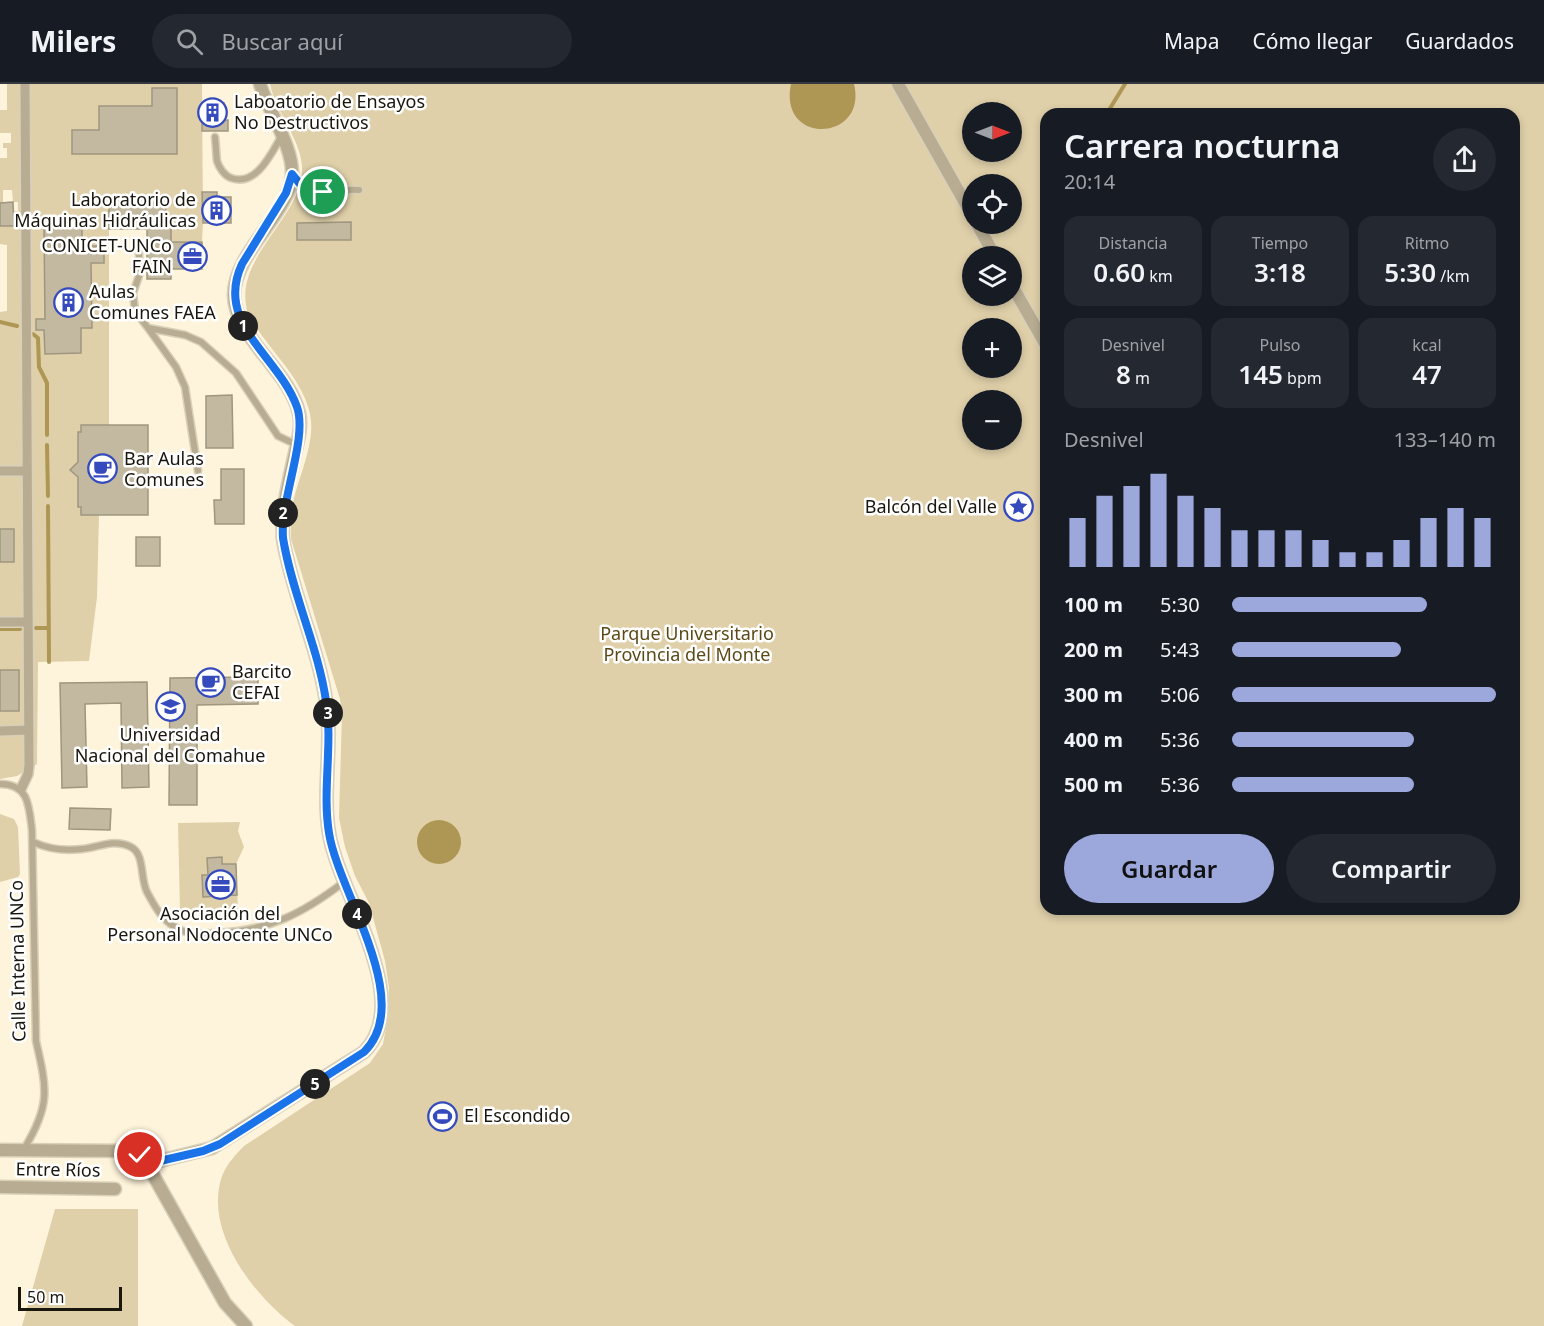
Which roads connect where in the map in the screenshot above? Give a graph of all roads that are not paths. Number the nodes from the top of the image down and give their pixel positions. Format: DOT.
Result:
graph roads {
  1 [pos="24,84"];
  2 [pos="260,84"];
  3 [pos="898,84"];
  4 [pos="215,137"];
  5 [pos="281,137"];
  6 [pos="292,174"];
  7 [pos="359,190"];
  8 [pos="962,197"];
  9 [pos="139,246"];
  10 [pos="1022,303"];
  11 [pos="148,328"];
  12 [pos="1040,335"];
  13 [pos="297,445"];
  14 [pos="0,471"];
  15 [pos="27,471"];
  16 [pos="198,471"];
  17 [pos="0,622"];
  18 [pos="28,622"];
  19 [pos="29,730"];
  20 [pos="0,731"];
  21 [pos="0,784"];
  22 [pos="21,789"];
  23 [pos="33,842"];
  24 [pos="344,882"];
  25 [pos="0,1150"];
  26 [pos="23,1150"];
  27 [pos="147,1164"];
  28 [pos="0,1187"];
  29 [pos="115,1189"];
  30 [pos="246,1326"];
  1 -- 15 [label="street"];
  2 -- 5 [label="street"];
  3 -- 8 [label="street"];
  4 -- 5 [label="lane"];
  5 -- 6 [label="street"];
  6 -- 7 [label="lane"];
  6 -- 13 [label="street"];
  9 -- 11 [label="lane"];
  10 -- 12 [label="street"];
  11 -- 13 [label="lane"];
  11 -- 16 [label="lane"];
  13 -- 24 [label="street"];
  14 -- 15 [label="street"];
  15 -- 18 [label="street"];
  17 -- 18 [label="street"];
  18 -- 19 [label="street"];
  19 -- 20 [label="street"];
  19 -- 22 [label="street"];
  21 -- 22 [label="lane"];
  22 -- 23 [label="lane, Calle Interna UNCo"];
  23 -- 24 [label="lane"];
  23 -- 26 [label="lane, Calle Interna UNCo"];
  24 -- 27 [label="street"];
  25 -- 26 [label="street"];
  26 -- 27 [label="street"];
  27 -- 30 [label="street"];
  28 -- 29 [label="street, Entre Ríos"];
}
